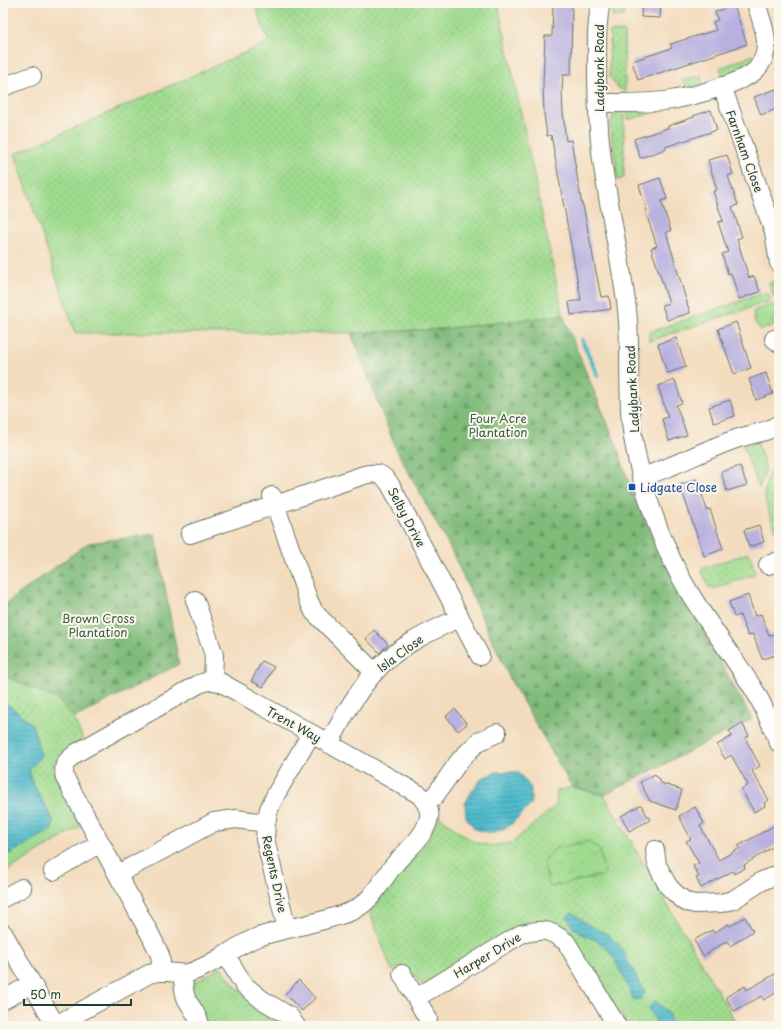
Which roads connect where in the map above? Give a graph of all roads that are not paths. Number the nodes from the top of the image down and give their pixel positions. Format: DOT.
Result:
graph roads {
  1 [pos="601,3"];
  2 [pos="756,3"];
  3 [pos="772,39"];
  4 [pos="32,76"];
  5 [pos="722,86"];
  6 [pos="3,87"];
  7 [pos="598,103"];
  8 [pos="779,263"];
  9 [pos="779,424"];
  10 [pos="642,477"];
  11 [pos="274,501"];
  12 [pos="190,534"];
  13 [pos="195,600"];
  14 [pos="459,618"];
  15 [pos="480,656"];
  16 [pos="374,672"];
  17 [pos="213,681"];
  18 [pos="497,733"];
  19 [pos="311,734"];
  20 [pos="778,739"];
  21 [pos="329,744"];
  22 [pos="425,802"];
  23 [pos="266,823"];
  24 [pos="100,843"];
  25 [pos="655,850"];
  26 [pos="52,871"];
  27 [pos="118,874"];
  28 [pos="779,874"];
  29 [pos="22,888"];
  30 [pos="3,898"];
  31 [pos="287,929"];
  32 [pos="3,933"];
  33 [pos="225,954"];
  34 [pos="162,972"];
  35 [pos="183,974"];
  36 [pos="402,974"];
  37 [pos="32,984"];
  38 [pos="416,998"];
  39 [pos="3,1000"];
  40 [pos="428,1019"];
  41 [pos="610,1024"];
  42 [pos="56,1026"];
  43 [pos="200,1026"];
  44 [pos="296,1026"];
  1 -- 7 [label="street, Ladybank Road"];
  2 -- 3 [label="street"];
  3 -- 5 [label="street"];
  4 -- 6 [label="street"];
  5 -- 7 [label="street"];
  5 -- 8 [label="street, Farnham Close"];
  7 -- 10 [label="street, Ladybank Road"];
  9 -- 10 [label="street"];
  10 -- 20 [label="street, Ladybank Road"];
  11 -- 12 [label="street, Selby Drive"];
  11 -- 14 [label="street, Selby Drive"];
  11 -- 16 [label="street"];
  13 -- 17 [label="street"];
  14 -- 15 [label="street"];
  14 -- 16 [label="street, Isla Close"];
  16 -- 21 [label="street, Isla Close"];
  17 -- 19 [label="street, Trent Way"];
  17 -- 24 [label="street"];
  18 -- 22 [label="street"];
  19 -- 21 [label="street, Trent Way"];
  19 -- 23 [label="street, Regents Drive"];
  21 -- 22 [label="street, Trent Way"];
  22 -- 31 [label="street"];
  23 -- 27 [label="street"];
  23 -- 31 [label="street, Regents Drive"];
  24 -- 26 [label="street"];
  24 -- 27 [label="street"];
  25 -- 28 [label="street"];
  27 -- 34 [label="street"];
  29 -- 30 [label="street"];
  31 -- 33 [label="street"];
  32 -- 37 [label="street"];
  33 -- 35 [label="street"];
  33 -- 44 [label="street"];
  34 -- 35 [label="street"];
  34 -- 42 [label="street"];
  35 -- 43 [label="street"];
  36 -- 38 [label="street"];
  37 -- 39 [label="street"];
  37 -- 42 [label="street"];
  38 -- 40 [label="street"];
  38 -- 41 [label="street, Harper Drive"];
}
